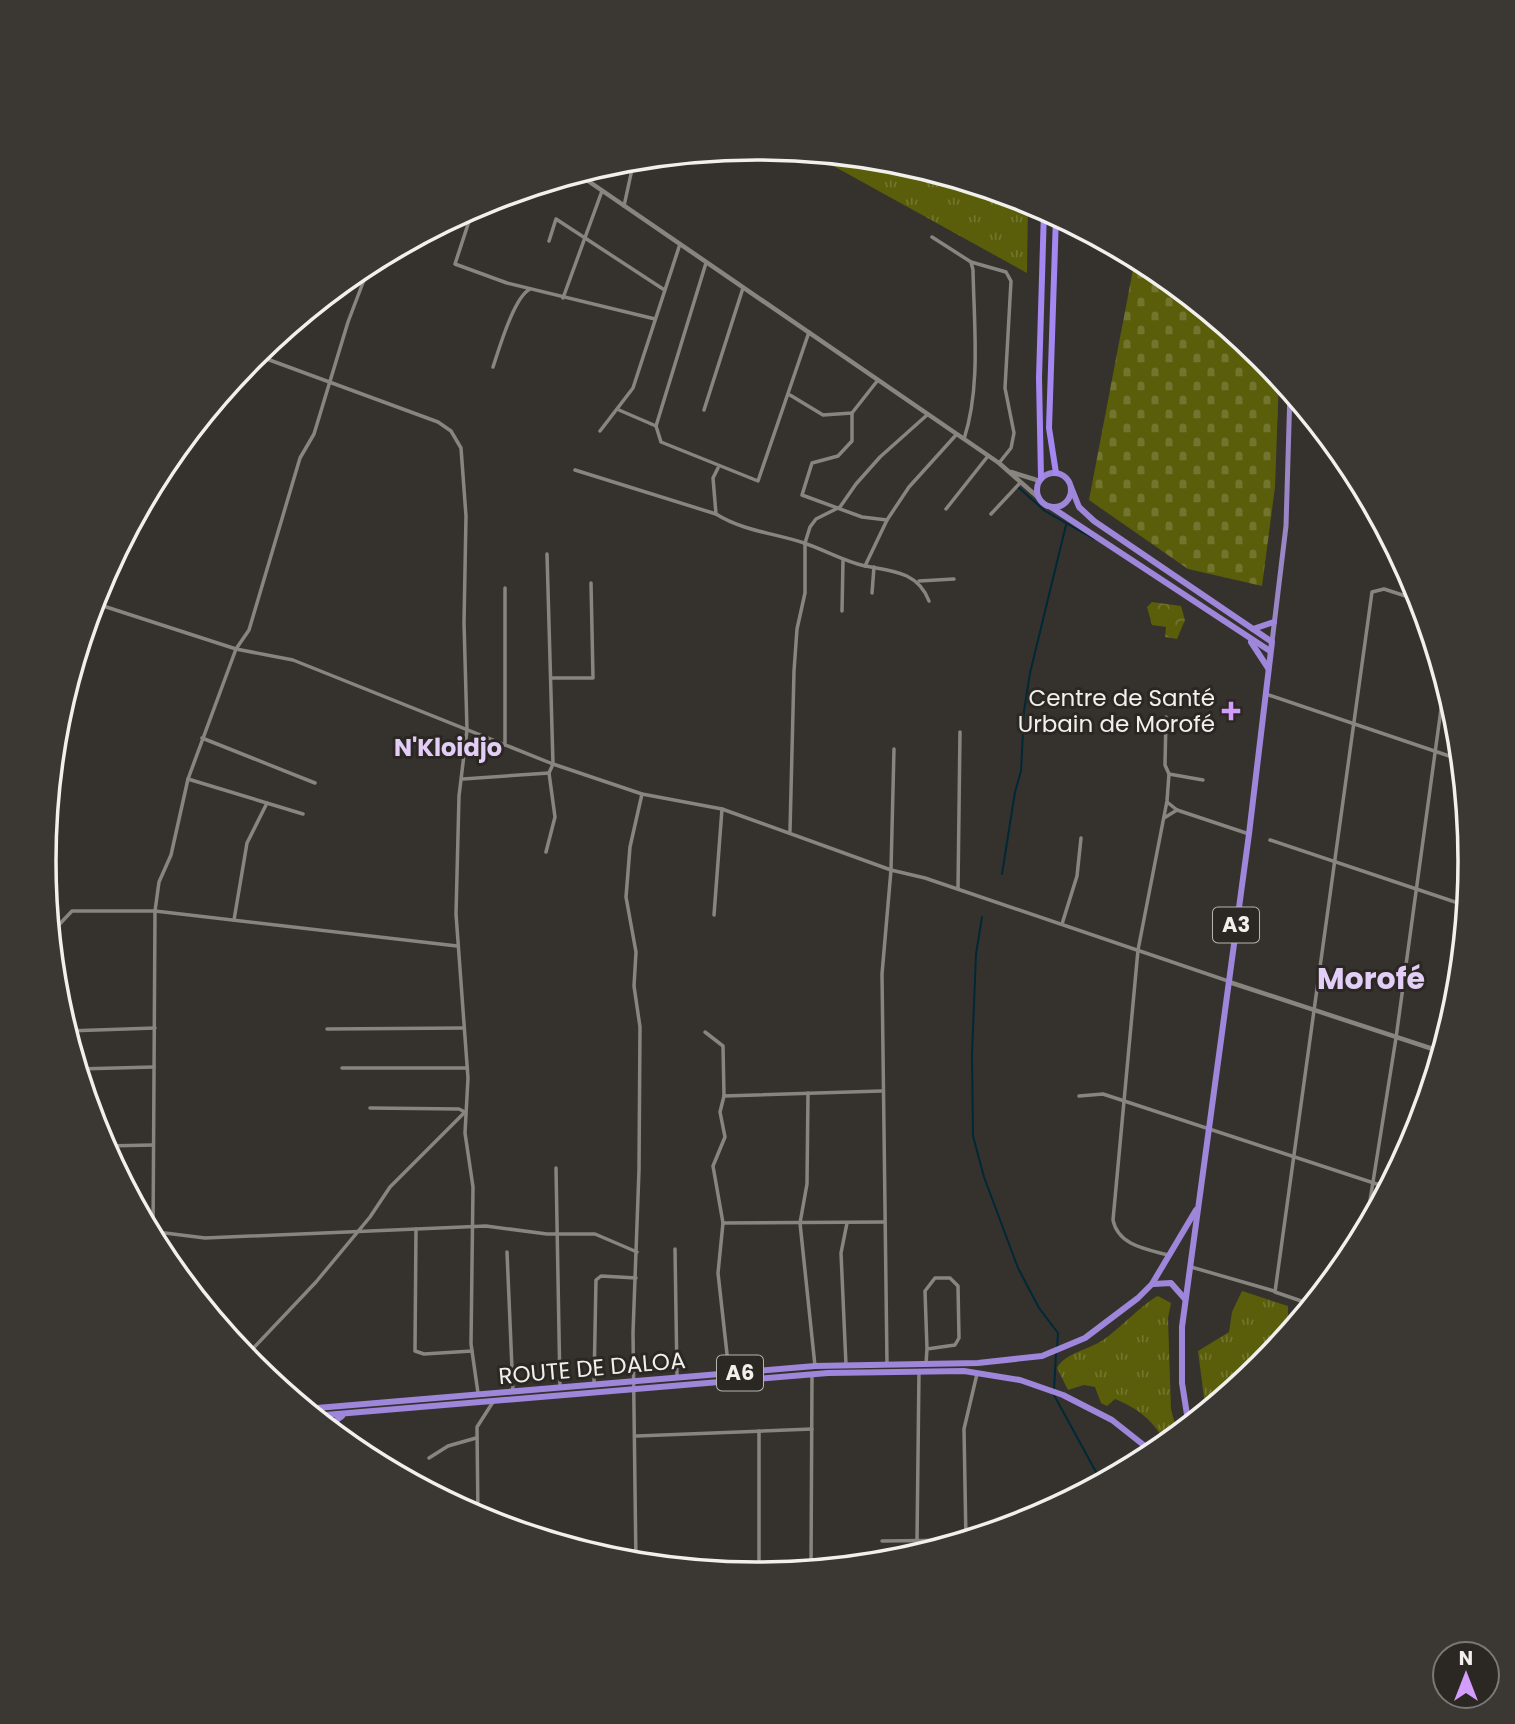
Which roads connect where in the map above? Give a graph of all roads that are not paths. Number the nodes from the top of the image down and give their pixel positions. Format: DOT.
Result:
graph roads {
  1 [pos="631,172"];
  2 [pos="588,181"];
  3 [pos="602,191"];
  4 [pos="624,207"];
  5 [pos="1044,222"];
  6 [pos="468,223"];
  7 [pos="1056,227"];
  8 [pos="584,235"];
  9 [pos="932,237"];
  10 [pos="549,241"];
  11 [pos="680,244"];
  12 [pos="971,262"];
  13 [pos="706,263"];
  14 [pos="364,282"];
  15 [pos="532,288"];
  16 [pos="743,288"];
  17 [pos="663,289"];
  18 [pos="563,298"];
  19 [pos="655,319"];
  20 [pos="810,332"];
  21 [pos="268,359"];
  22 [pos="493,367"];
  23 [pos="878,380"];
  24 [pos="330,382"];
  25 [pos="790,395"];
  26 [pos="1290,405"];
  27 [pos="619,410"];
  28 [pos="704,410"];
  29 [pos="852,413"];
  30 [pos="927,415"];
  31 [pos="656,426"];
  32 [pos="600,431"];
  33 [pos="956,435"];
  34 [pos="963,440"];
  35 [pos="988,456"];
  36 [pos="999,463"];
  37 [pos="718,468"];
  38 [pos="575,470"];
  39 [pos="1010,471"];
  40 [pos="1056,473"];
  41 [pos="1040,480"];
  42 [pos="1021,482"];
  43 [pos="1071,487"];
  44 [pos="1040,499"];
  45 [pos="1052,507"];
  46 [pos="840,508"];
  47 [pos="946,509"];
  48 [pos="716,514"];
  49 [pos="991,514"];
  50 [pos="887,520"];
  51 [pos="805,543"];
  52 [pos="547,554"];
  53 [pos="843,561"];
  54 [pos="865,565"];
  55 [pos="874,567"];
  56 [pos="954,579"];
  57 [pos="917,580"];
  58 [pos="591,583"];
  59 [pos="505,588"];
  60 [pos="872,593"];
  61 [pos="1407,596"];
  62 [pos="929,601"];
  63 [pos="104,606"];
  64 [pos="842,611"];
  65 [pos="1274,622"];
  66 [pos="1251,629"];
  67 [pos="1248,638"];
  68 [pos="1272,642"];
  69 [pos="236,649"];
  70 [pos="1270,651"];
  71 [pos="1268,669"];
  72 [pos="551,678"];
  73 [pos="1266,694"];
  74 [pos="1441,703"];
  75 [pos="1166,717"];
  76 [pos="1354,724"];
  77 [pos="467,730"];
  78 [pos="960,732"];
  79 [pos="202,738"];
  80 [pos="505,745"];
  81 [pos="894,749"];
  82 [pos="1434,751"];
  83 [pos="1451,757"];
  84 [pos="553,765"];
  85 [pos="549,773"];
  86 [pos="1169,774"];
  87 [pos="188,779"];
  88 [pos="463,779"];
  89 [pos="1203,780"];
  90 [pos="315,783"];
  91 [pos="642,794"];
  92 [pos="1167,801"];
  93 [pos="267,803"];
  94 [pos="722,808"];
  95 [pos="1177,810"];
  96 [pos="303,814"];
  97 [pos="1162,819"];
  98 [pos="790,831"];
  99 [pos="1249,834"];
  100 [pos="1081,838"];
  101 [pos="1270,841"];
  102 [pos="546,852"];
  103 [pos="1335,861"];
  104 [pos="891,870"];
  105 [pos="958,889"];
  106 [pos="1416,889"];
  107 [pos="1457,903"];
  108 [pos="155,911"];
  109 [pos="713,915"];
  110 [pos="234,920"];
  111 [pos="59,924"];
  112 [pos="1062,925"];
  113 [pos="457,946"];
  114 [pos="1138,950"];
  115 [pos="1228,982"];
  116 [pos="1314,1010"];
  117 [pos="155,1028"];
  118 [pos="464,1028"];
  119 [pos="327,1029"];
  120 [pos="77,1031"];
  121 [pos="705,1032"];
  122 [pos="1396,1038"];
  123 [pos="1433,1049"];
  124 [pos="154,1067"];
  125 [pos="342,1068"];
  126 [pos="467,1068"];
  127 [pos="87,1069"];
  128 [pos="881,1091"];
  129 [pos="808,1093"];
  130 [pos="724,1096"];
  131 [pos="1079,1096"];
  132 [pos="1122,1102"];
  133 [pos="370,1108"];
  134 [pos="465,1112"];
  135 [pos="1209,1131"];
  136 [pos="153,1145"];
  137 [pos="116,1146"];
  138 [pos="1292,1156"];
  139 [pos="556,1168"];
  140 [pos="1373,1182"];
  141 [pos="1380,1185"];
  142 [pos="1369,1205"];
  143 [pos="1197,1208"];
  144 [pos="151,1215"];
  145 [pos="884,1222"];
  146 [pos="723,1223"];
  147 [pos="800,1223"];
  148 [pos="847,1223"];
  149 [pos="474,1226"];
  150 [pos="416,1228"];
  151 [pos="357,1230"];
  152 [pos="162,1232"];
  153 [pos="558,1234"];
  154 [pos="675,1249"];
  155 [pos="507,1252"];
  156 [pos="637,1252"];
  157 [pos="1170,1255"];
  158 [pos="1189,1266"];
  159 [pos="636,1278"];
  160 [pos="1152,1284"];
  161 [pos="1275,1292"];
  162 [pos="1185,1299"];
  163 [pos="1304,1302"];
  164 [pos="253,1349"];
  165 [pos="927,1349"];
  166 [pos="472,1351"];
  167 [pos="978,1363"];
  168 [pos="887,1364"];
  169 [pos="926,1364"];
  170 [pos="846,1365"];
  171 [pos="815,1366"];
  172 [pos="919,1371"];
  173 [pos="977,1372"];
  174 [pos="729,1374"];
  175 [pos="812,1374"];
  176 [pos="677,1378"];
  177 [pos="594,1385"];
  178 [pos="636,1386"];
  179 [pos="560,1388"];
  180 [pos="513,1392"];
  181 [pos="478,1395"];
  182 [pos="493,1402"];
  183 [pos="317,1408"];
  184 [pos="349,1413"];
  185 [pos="325,1415"];
  186 [pos="1188,1417"];
  187 [pos="333,1421"];
  188 [pos="812,1429"];
  189 [pos="759,1431"];
  190 [pos="637,1436"];
  191 [pos="476,1438"];
  192 [pos="1145,1446"];
  193 [pos="429,1458"];
  194 [pos="478,1505"];
  195 [pos="966,1531"];
  196 [pos="882,1541"];
  197 [pos="917,1541"];
  198 [pos="934,1541"];
  199 [pos="636,1552"];
  200 [pos="811,1561"];
  201 [pos="759,1563"];
  1 -- 4 [label="street"];
  2 -- 3 [label="street"];
  3 -- 4 [label="street"];
  3 -- 8 [label="street"];
  4 -- 11 [label="street"];
  5 -- 41 [label="highway"];
  6 -- 15 [label="street"];
  7 -- 40 [label="highway"];
  8 -- 10 [label="street"];
  8 -- 17 [label="street"];
  8 -- 18 [label="street"];
  9 -- 12 [label="street"];
  11 -- 13 [label="street"];
  11 -- 17 [label="street"];
  12 -- 34 [label="street"];
  12 -- 36 [label="street"];
  13 -- 16 [label="street"];
  13 -- 31 [label="street"];
  14 -- 24 [label="street"];
  15 -- 18 [label="street"];
  15 -- 22 [label="street"];
  16 -- 20 [label="street"];
  16 -- 28 [label="street"];
  17 -- 19 [label="street"];
  18 -- 19 [label="street"];
  19 -- 27 [label="street"];
  20 -- 23 [label="street"];
  20 -- 25 [label="street"];
  21 -- 24 [label="street"];
  23 -- 29 [label="street"];
  23 -- 30 [label="street"];
  24 -- 69 [label="street"];
  24 -- 77 [label="street"];
  25 -- 29 [label="street"];
  25 -- 37 [label="street"];
  26 -- 65 [label="main road, A3"];
  27 -- 31 [label="street"];
  27 -- 32 [label="street"];
  29 -- 46 [label="street"];
  30 -- 33 [label="street"];
  30 -- 46 [label="street"];
  31 -- 37 [label="street"];
  33 -- 34 [label="street"];
  33 -- 50 [label="street"];
  34 -- 35 [label="street"];
  35 -- 36 [label="street"];
  35 -- 47 [label="street"];
  36 -- 39 [label="street"];
  37 -- 48 [label="street"];
  38 -- 48 [label="street"];
  39 -- 41 [label="street"];
  39 -- 42 [label="street"];
  40 -- 41 [label="highway"];
  40 -- 43 [label="highway"];
  41 -- 44 [label="highway"];
  42 -- 44 [label="street"];
  42 -- 49 [label="street"];
  43 -- 45 [label="highway"];
  43 -- 66 [label="highway"];
  44 -- 45 [label="highway"];
  45 -- 67 [label="highway"];
  46 -- 50 [label="street"];
  46 -- 51 [label="street"];
  48 -- 51 [label="street"];
  50 -- 54 [label="street"];
  51 -- 53 [label="street"];
  51 -- 98 [label="street"];
  52 -- 72 [label="street"];
  53 -- 54 [label="street"];
  53 -- 64 [label="street"];
  54 -- 55 [label="street"];
  55 -- 57 [label="street"];
  55 -- 60 [label="street"];
  56 -- 57 [label="street"];
  57 -- 62 [label="street"];
  58 -- 72 [label="street"];
  59 -- 80 [label="street"];
  61 -- 76 [label="street"];
  63 -- 69 [label="street"];
  65 -- 66 [label="highway"];
  65 -- 68 [label="main road, A3"];
  66 -- 68 [label="highway"];
  67 -- 70 [label="highway"];
  67 -- 71 [label="highway"];
  68 -- 70 [label="highway, A3"];
  69 -- 77 [label="street"];
  69 -- 79 [label="street"];
  70 -- 71 [label="highway, A3"];
  71 -- 73 [label="highway, A3"];
  72 -- 84 [label="street"];
  73 -- 76 [label="street"];
  73 -- 99 [label="highway, A3"];
  74 -- 82 [label="street"];
  75 -- 86 [label="street"];
  76 -- 82 [label="street"];
  76 -- 103 [label="street"];
  77 -- 80 [label="street"];
  77 -- 88 [label="street"];
  78 -- 105 [label="street"];
  79 -- 87 [label="street"];
  79 -- 90 [label="street"];
  80 -- 84 [label="street"];
  81 -- 104 [label="street"];
  82 -- 83 [label="street"];
  82 -- 106 [label="street"];
  84 -- 85 [label="street"];
  84 -- 91 [label="street"];
  85 -- 88 [label="street"];
  85 -- 102 [label="street"];
  86 -- 89 [label="street"];
  86 -- 92 [label="street"];
  87 -- 93 [label="street"];
  87 -- 108 [label="street"];
  88 -- 113 [label="street"];
  91 -- 94 [label="street"];
  91 -- 156 [label="street"];
  92 -- 95 [label="street"];
  92 -- 97 [label="street"];
  93 -- 96 [label="street"];
  93 -- 110 [label="street"];
  94 -- 98 [label="street"];
  94 -- 109 [label="street"];
  95 -- 97 [label="street"];
  95 -- 99 [label="street"];
  97 -- 114 [label="street"];
  98 -- 104 [label="street"];
  99 -- 115 [label="highway, A3"];
  100 -- 112 [label="street"];
  101 -- 103 [label="street"];
  103 -- 106 [label="street"];
  103 -- 116 [label="street"];
  104 -- 105 [label="street"];
  104 -- 128 [label="street"];
  105 -- 112 [label="street"];
  106 -- 107 [label="street"];
  106 -- 122 [label="street"];
  108 -- 110 [label="street"];
  108 -- 111 [label="street"];
  108 -- 117 [label="street"];
  110 -- 113 [label="street"];
  112 -- 114 [label="street"];
  113 -- 118 [label="street"];
  114 -- 115 [label="street"];
  114 -- 132 [label="street"];
  115 -- 116 [label="street"];
  115 -- 135 [label="highway, A3"];
  116 -- 122 [label="street"];
  116 -- 138 [label="street"];
  117 -- 120 [label="street"];
  117 -- 124 [label="street"];
  118 -- 119 [label="street"];
  118 -- 126 [label="street"];
  121 -- 130 [label="street"];
  122 -- 123 [label="street"];
  122 -- 140 [label="street"];
  124 -- 127 [label="street"];
  124 -- 136 [label="street"];
  125 -- 126 [label="street"];
  126 -- 134 [label="street"];
  128 -- 129 [label="street"];
  128 -- 145 [label="street"];
  129 -- 130 [label="street"];
  129 -- 147 [label="street"];
  130 -- 146 [label="street"];
  131 -- 132 [label="street"];
  132 -- 135 [label="street"];
  132 -- 157 [label="street"];
  133 -- 134 [label="street"];
  134 -- 149 [label="street"];
  134 -- 151 [label="street"];
  135 -- 138 [label="street"];
  135 -- 143 [label="highway, A3"];
  136 -- 137 [label="street"];
  136 -- 144 [label="street"];
  138 -- 140 [label="street"];
  138 -- 161 [label="street"];
  139 -- 153 [label="street"];
  140 -- 141 [label="street"];
  140 -- 142 [label="street"];
  143 -- 157 [label="highway, A6"];
  143 -- 158 [label="highway, A3"];
  145 -- 148 [label="street"];
  145 -- 168 [label="street"];
  146 -- 147 [label="street"];
  146 -- 174 [label="street"];
  147 -- 148 [label="street"];
  147 -- 171 [label="street"];
  148 -- 170 [label="street"];
  149 -- 150 [label="street"];
  149 -- 153 [label="street"];
  149 -- 166 [label="street"];
  150 -- 151 [label="street"];
  150 -- 166 [label="street"];
  151 -- 152 [label="street"];
  151 -- 164 [label="street"];
  153 -- 156 [label="street"];
  153 -- 179 [label="street"];
  154 -- 176 [label="street"];
  155 -- 180 [label="street"];
  156 -- 159 [label="street"];
  157 -- 160 [label="highway, A6"];
  158 -- 161 [label="street"];
  158 -- 162 [label="highway, A3"];
  159 -- 177 [label="street"];
  159 -- 178 [label="street"];
  160 -- 162 [label="highway"];
  160 -- 167 [label="highway, ROUTE DE DALOA / A6"];
  161 -- 163 [label="street"];
  162 -- 186 [label="highway, A3"];
  165 -- 165 [label="street"];
  165 -- 169 [label="street"];
  166 -- 181 [label="street"];
  167 -- 169 [label="highway, ROUTE DE DALOA / A6"];
  167 -- 173 [label="highway"];
  168 -- 169 [label="highway, ROUTE DE DALOA / A6"];
  168 -- 170 [label="highway, ROUTE DE DALOA / A6"];
  170 -- 171 [label="highway, ROUTE DE DALOA / A6"];
  171 -- 174 [label="highway, ROUTE DE DALOA / A6"];
  172 -- 173 [label="highway, ROUTE DE DALOA / A6"];
  172 -- 175 [label="highway, ROUTE DE DALOA / A6"];
  172 -- 197 [label="street"];
  173 -- 192 [label="highway, A6"];
  173 -- 195 [label="street"];
  174 -- 176 [label="highway, ROUTE DE DALOA / A6"];
  175 -- 178 [label="highway, ROUTE DE DALOA / A6"];
  175 -- 188 [label="street"];
  176 -- 178 [label="highway, ROUTE DE DALOA / A6"];
  177 -- 178 [label="highway, ROUTE DE DALOA / A6"];
  177 -- 179 [label="highway, ROUTE DE DALOA / A6"];
  178 -- 182 [label="highway, ROUTE DE DALOA / A6"];
  178 -- 190 [label="street"];
  179 -- 180 [label="highway, ROUTE DE DALOA / A6"];
  180 -- 181 [label="highway, ROUTE DE DALOA / A6"];
  181 -- 183 [label="highway, ROUTE DE DALOA / A6"];
  182 -- 184 [label="highway, ROUTE DE DALOA / A6"];
  182 -- 191 [label="street"];
  184 -- 185 [label="highway, ROUTE DE DALOA / A6"];
  184 -- 187 [label="highway"];
  188 -- 189 [label="street"];
  188 -- 200 [label="street"];
  189 -- 190 [label="street"];
  189 -- 201 [label="street"];
  190 -- 199 [label="street"];
  191 -- 193 [label="street"];
  191 -- 194 [label="street"];
  196 -- 197 [label="street"];
  197 -- 198 [label="street"];
}
